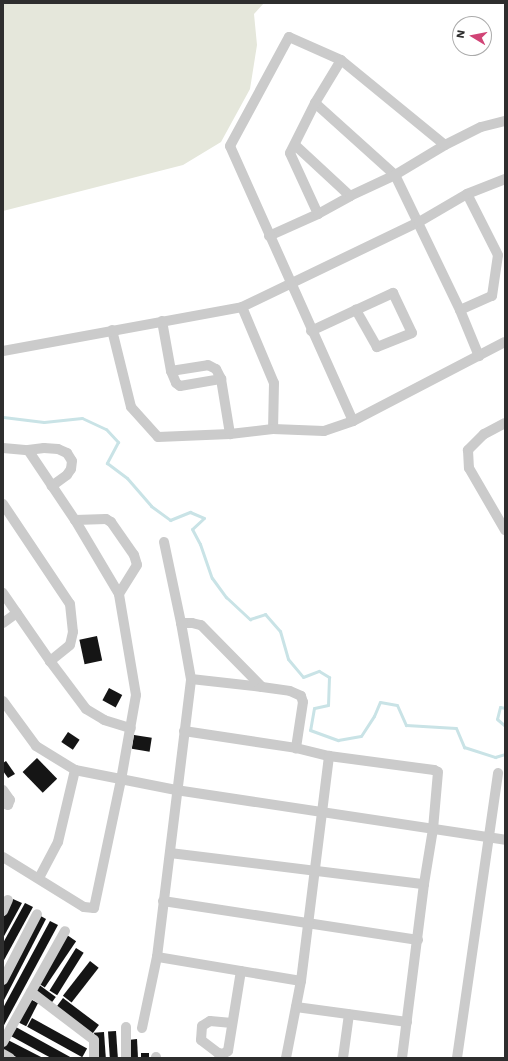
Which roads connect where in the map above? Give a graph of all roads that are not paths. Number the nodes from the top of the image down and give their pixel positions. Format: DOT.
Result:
graph roads {
  1 [pos="341,60"];
  2 [pos="315,103"];
  3 [pos="505,121"];
  4 [pos="295,144"];
  5 [pos="445,145"];
  6 [pos="395,175"];
  7 [pos="505,179"];
  8 [pos="467,194"];
  9 [pos="350,196"];
  10 [pos="318,214"];
  11 [pos="419,222"];
  12 [pos="269,236"];
  13 [pos="291,283"];
  14 [pos="242,307"];
  15 [pos="356,310"];
  16 [pos="460,310"];
  17 [pos="162,321"];
  18 [pos="112,330"];
  19 [pos="311,331"];
  20 [pos="505,342"];
  21 [pos="3,351"];
  22 [pos="479,356"];
  23 [pos="171,371"];
  24 [pos="221,379"];
  25 [pos="353,421"];
  26 [pos="505,423"];
  27 [pos="272,429"];
  28 [pos="230,434"];
  29 [pos="3,448"];
  30 [pos="28,450"];
  31 [pos="52,486"];
  32 [pos="3,504"];
  33 [pos="75,520"];
  34 [pos="505,530"];
  35 [pos="164,542"];
  36 [pos="3,593"];
  37 [pos="119,594"];
  38 [pos="17,613"];
  39 [pos="3,623"];
  40 [pos="181,623"];
  41 [pos="50,661"];
  42 [pos="191,679"];
  43 [pos="262,687"];
  44 [pos="3,701"];
  45 [pos="131,728"];
  46 [pos="184,731"];
  47 [pos="296,748"];
  48 [pos="329,756"];
  49 [pos="75,770"];
  50 [pos="498,773"];
  51 [pos="121,780"];
  52 [pos="3,790"];
  53 [pos="176,790"];
  54 [pos="3,803"];
  55 [pos="322,812"];
  56 [pos="433,829"];
  57 [pos="488,838"];
  58 [pos="505,840"];
  59 [pos="170,853"];
  60 [pos="3,857"];
  61 [pos="314,869"];
  62 [pos="39,878"];
  63 [pos="424,884"];
  64 [pos="8,900"];
  65 [pos="163,901"];
  66 [pos="3,911"];
  67 [pos="37,914"];
  68 [pos="309,922"];
  69 [pos="65,931"];
  70 [pos="418,940"];
  71 [pos="157,957"];
  72 [pos="241,971"];
  73 [pos="3,980"];
  74 [pos="301,981"];
  75 [pos="31,992"];
  76 [pos="296,1007"];
  77 [pos="349,1014"];
  78 [pos="407,1022"];
  79 [pos="232,1023"];
  80 [pos="126,1027"];
  81 [pos="142,1028"];
  82 [pos="3,1042"];
  83 [pos="3,1054"];
  84 [pos="10,1058"];
  85 [pos="94,1058"];
  86 [pos="126,1058"];
  87 [pos="286,1058"];
  88 [pos="343,1058"];
  89 [pos="402,1058"];
  90 [pos="457,1058"];
  1 -- 2 [label="street"];
  1 -- 5 [label="street"];
  1 -- 12 [label="street"];
  2 -- 4 [label="street"];
  2 -- 6 [label="street"];
  3 -- 5 [label="street"];
  4 -- 9 [label="street"];
  4 -- 10 [label="street"];
  5 -- 6 [label="street"];
  6 -- 9 [label="street"];
  6 -- 11 [label="street"];
  7 -- 8 [label="street"];
  8 -- 11 [label="street"];
  8 -- 16 [label="street"];
  9 -- 10 [label="street"];
  10 -- 12 [label="street"];
  11 -- 13 [label="street"];
  11 -- 16 [label="street"];
  12 -- 13 [label="street"];
  13 -- 14 [label="street"];
  13 -- 19 [label="street"];
  14 -- 17 [label="street"];
  14 -- 27 [label="street"];
  15 -- 15 [label="street"];
  15 -- 19 [label="street"];
  16 -- 22 [label="street"];
  17 -- 18 [label="street"];
  17 -- 23 [label="street"];
  18 -- 21 [label="street"];
  18 -- 28 [label="street"];
  19 -- 25 [label="street"];
  20 -- 22 [label="street"];
  22 -- 25 [label="street"];
  23 -- 24 [label="street"];
  23 -- 24 [label="street"];
  24 -- 28 [label="street"];
  25 -- 27 [label="street"];
  26 -- 34 [label="street"];
  27 -- 28 [label="street"];
  29 -- 30 [label="street"];
  30 -- 31 [label="street"];
  30 -- 31 [label="street"];
  31 -- 33 [label="street"];
  32 -- 41 [label="street"];
  33 -- 37 [label="street"];
  33 -- 37 [label="street"];
  35 -- 40 [label="street"];
  36 -- 38 [label="street"];
  37 -- 45 [label="street"];
  38 -- 39 [label="street"];
  38 -- 41 [label="street"];
  40 -- 42 [label="street"];
  40 -- 43 [label="street"];
  41 -- 45 [label="street"];
  42 -- 43 [label="street"];
  42 -- 46 [label="street"];
  43 -- 47 [label="street"];
  44 -- 49 [label="street"];
  45 -- 51 [label="street"];
  46 -- 47 [label="street"];
  46 -- 53 [label="street"];
  47 -- 48 [label="street"];
  48 -- 55 [label="street"];
  48 -- 56 [label="street"];
  49 -- 51 [label="street"];
  49 -- 62 [label="street"];
  50 -- 57 [label="street"];
  51 -- 53 [label="street"];
  51 -- 62 [label="street"];
  52 -- 54 [label="street"];
  53 -- 55 [label="street"];
  53 -- 59 [label="street"];
  55 -- 56 [label="street"];
  55 -- 61 [label="street"];
  56 -- 57 [label="street"];
  56 -- 63 [label="street"];
  57 -- 58 [label="street"];
  57 -- 90 [label="street"];
  59 -- 61 [label="street"];
  59 -- 65 [label="street"];
  60 -- 62 [label="street"];
  61 -- 63 [label="street"];
  61 -- 68 [label="street"];
  63 -- 70 [label="street"];
  64 -- 66 [label="street"];
  65 -- 68 [label="street"];
  65 -- 71 [label="street"];
  67 -- 73 [label="street"];
  68 -- 70 [label="street"];
  68 -- 74 [label="street"];
  69 -- 75 [label="street"];
  70 -- 78 [label="street"];
  71 -- 72 [label="street"];
  71 -- 81 [label="street"];
  72 -- 74 [label="street"];
  72 -- 79 [label="street"];
  74 -- 76 [label="street"];
  75 -- 82 [label="street"];
  75 -- 85 [label="street"];
  76 -- 77 [label="street"];
  76 -- 87 [label="street"];
  77 -- 78 [label="street"];
  77 -- 88 [label="street"];
  78 -- 89 [label="street"];
  80 -- 86 [label="street"];
  83 -- 84 [label="street"];
}
